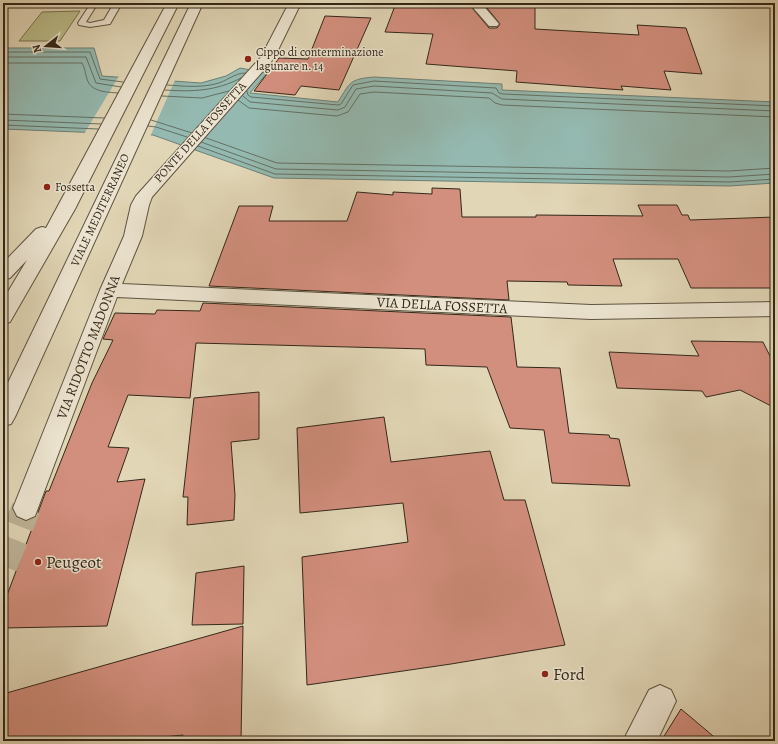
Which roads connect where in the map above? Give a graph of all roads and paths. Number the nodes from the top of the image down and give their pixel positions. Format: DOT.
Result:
graph roads {
  1 [pos="97,3"];
  2 [pos="118,3"];
  3 [pos="173,3"];
  4 [pos="197,3"];
  5 [pos="295,3"];
  6 [pos="475,3"];
  7 [pos="493,24"];
  8 [pos="150,188"];
  9 [pos="66,209"];
  10 [pos="3,274"];
  11 [pos="110,290"];
  12 [pos="775,309"];
  13 [pos="3,317"];
  14 [pos="3,417"];
  15 [pos="26,508"];
  16 [pos="660,701"];
  17 [pos="639,741"];
  1 -- 2 [label="lane"];
  3 -- 9 [label="street, VIALE MEDITERRANEO"];
  4 -- 14 [label="street, VIALE MEDITERRANEO"];
  5 -- 8 [label="street, PONTE DELLA FOSSETTA"];
  6 -- 7 [label="street"];
  8 -- 11 [label="street, VIA RIDOTTO MADONNA"];
  9 -- 10 [label="street"];
  9 -- 13 [label="street, VIALE MEDITERRANEO"];
  11 -- 12 [label="street, VIA DELLA FOSSETTA"];
  11 -- 15 [label="street, VIA RIDOTTO MADONNA"];
  16 -- 17 [label="street"];
}
